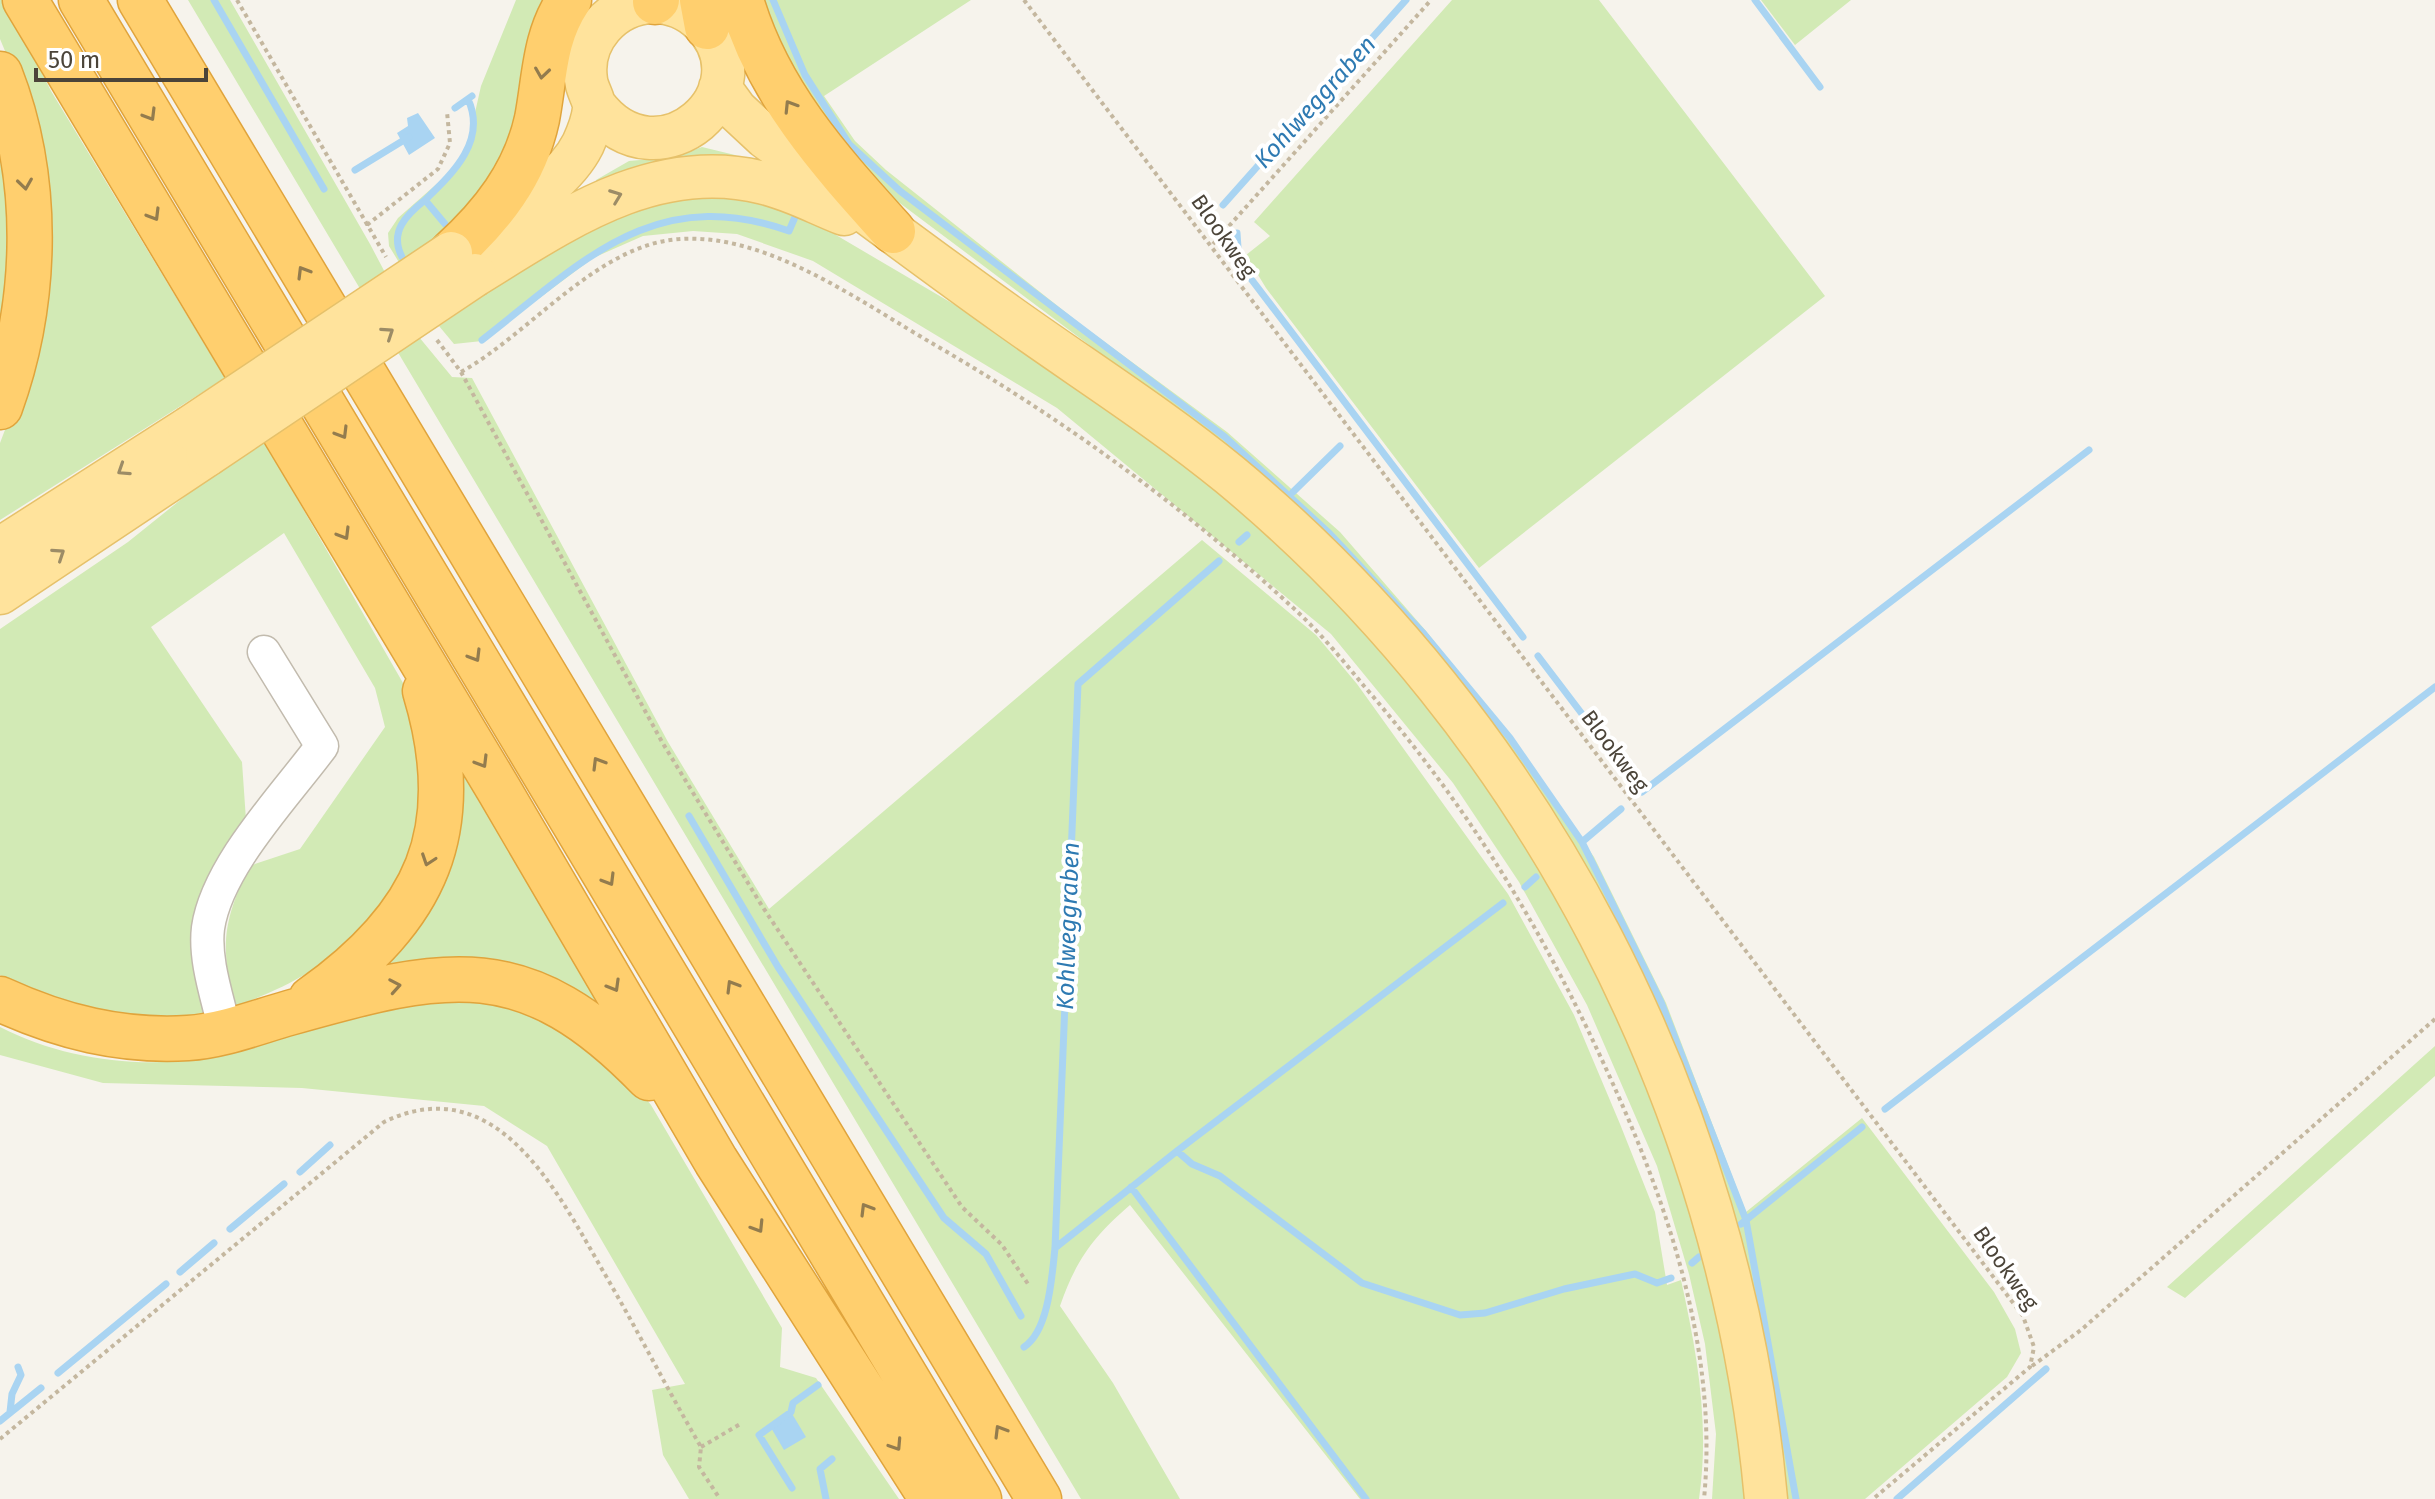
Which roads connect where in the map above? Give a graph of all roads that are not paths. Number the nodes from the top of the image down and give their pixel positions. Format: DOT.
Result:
graph roads {
  1 [pos="25,0"];
  2 [pos="81,0"];
  3 [pos="140,0"];
  4 [pos="569,0"];
  5 [pos="741,0"];
  6 [pos="656,1"];
  7 [pos="704,14"];
  8 [pos="0,74"];
  9 [pos="720,88"];
  10 [pos="595,106"];
  11 [pos="695,126"];
  12 [pos="636,136"];
  13 [pos="848,215"];
  14 [pos="893,231"];
  15 [pos="463,264"];
  16 [pos="1003,312"];
  17 [pos="0,407"];
  18 [pos="198,441"];
  19 [pos="0,549"];
  20 [pos="0,593"];
  21 [pos="412,648"];
  22 [pos="264,652"];
  23 [pos="0,999"];
  24 [pos="292,1012"];
  25 [pos="225,1031"];
  26 [pos="716,1161"];
  27 [pos="932,1499"];
  28 [pos="979,1499"];
  29 [pos="1039,1499"];
  30 [pos="1766,1499"];
  1 -- 21 [label="highway, one-way"];
  2 -- 28 [label="highway, one-way"];
  29 -- 3 [label="highway, one-way"];
  4 -- 15 [label="highway, one-way"];
  14 -- 5 [label="highway, one-way"];
  6 -- 7 [label="main road"];
  6 -- 10 [label="main road"];
  7 -- 9 [label="main road"];
  8 -- 17 [label="highway, one-way"];
  9 -- 11 [label="main road"];
  9 -- 14 [label="main road"];
  10 -- 12 [label="main road"];
  10 -- 15 [label="main road"];
  11 -- 12 [label="main road"];
  11 -- 13 [label="main road"];
  12 -- 15 [label="main road"];
  15 -- 13 [label="main road, one-way"];
  13 -- 16 [label="main road"];
  14 -- 16 [label="main road"];
  15 -- 18 [label="main road, bridge"];
  16 -- 30 [label="main road"];
  18 -- 19 [label="main road, one-way"];
  20 -- 18 [label="main road, one-way"];
  21 -- 24 [label="highway, one-way"];
  21 -- 26 [label="highway, one-way"];
  22 -- 25 [label="lane"];
  23 -- 25 [label="highway"];
  24 -- 25 [label="highway"];
  24 -- 26 [label="highway, one-way"];
  26 -- 27 [label="highway, one-way"];
}
